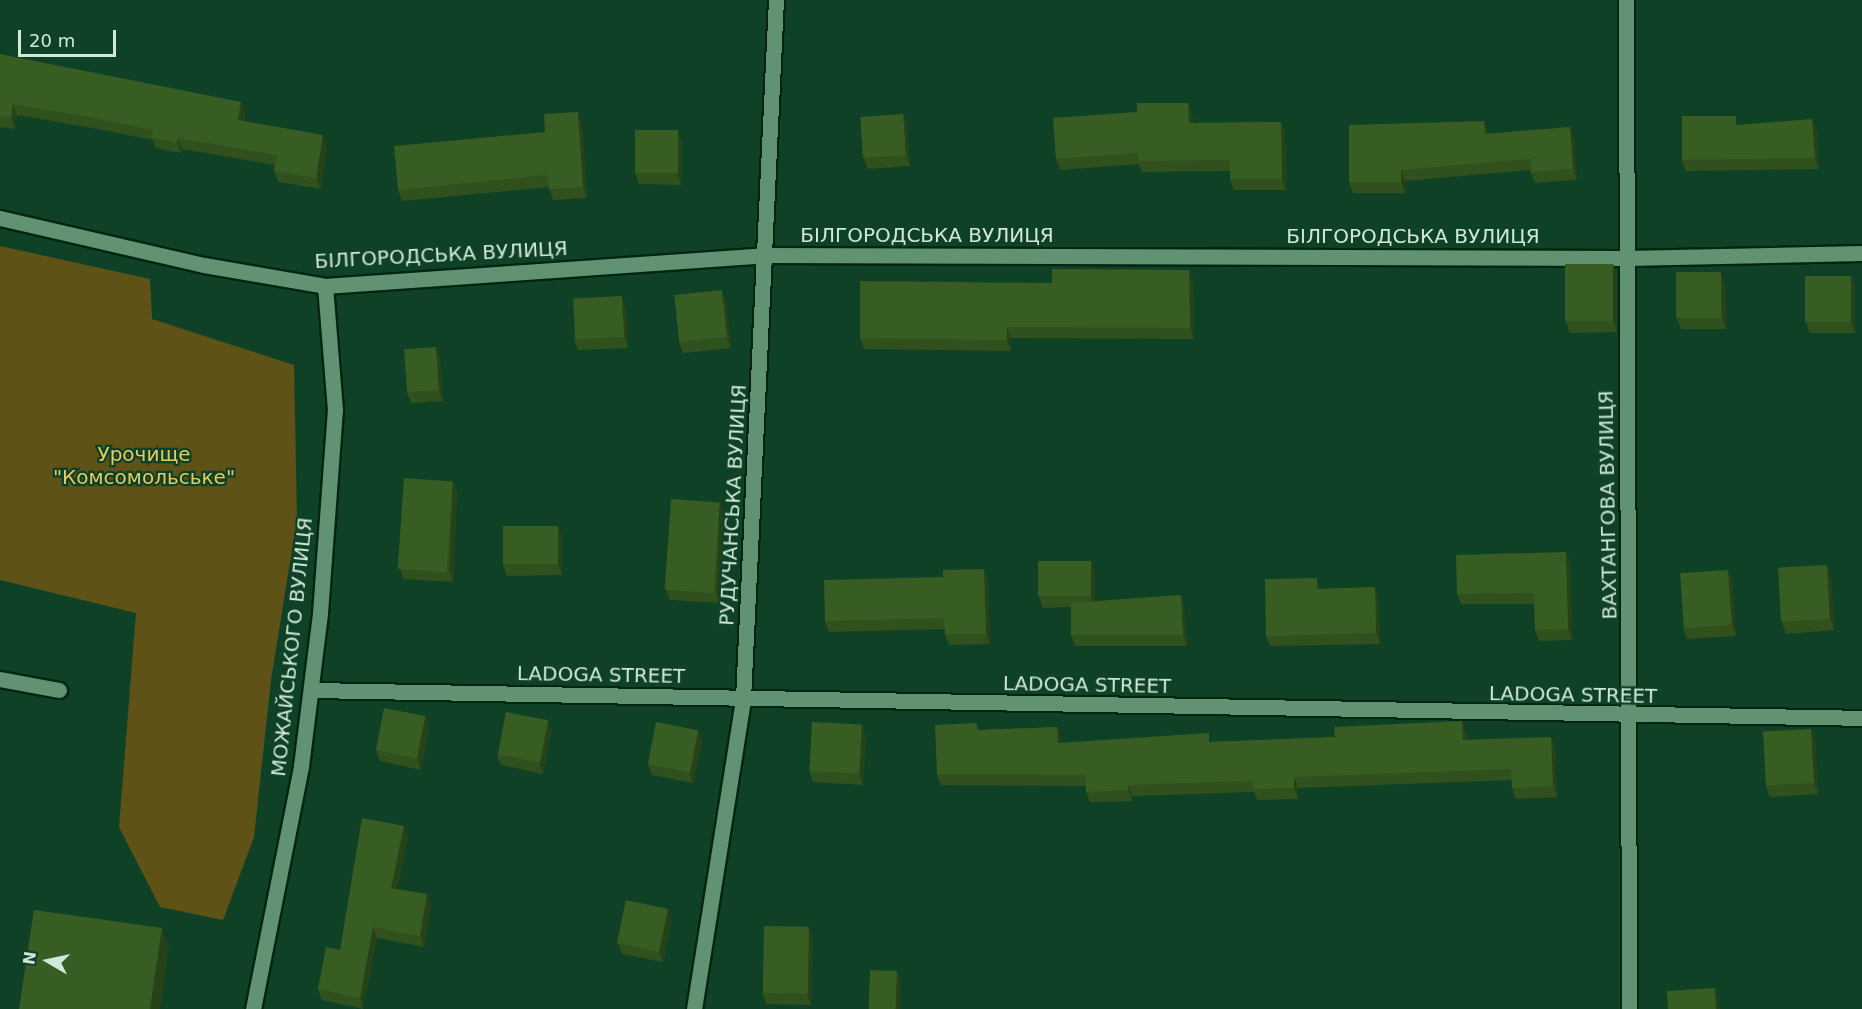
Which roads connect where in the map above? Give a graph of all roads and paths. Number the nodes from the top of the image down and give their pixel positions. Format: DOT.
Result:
graph roads {
  1 [pos="776,0"];
  2 [pos="1626,0"];
  3 [pos="0,218"];
  4 [pos="1862,253"];
  5 [pos="768,255"];
  6 [pos="1626,258"];
  7 [pos="325,286"];
  8 [pos="0,679"];
  9 [pos="59,690"];
  10 [pos="311,690"];
  11 [pos="743,699"];
  12 [pos="1632,717"];
  13 [pos="1862,718"];
  14 [pos="253,1009"];
  15 [pos="694,1009"];
  16 [pos="1629,1009"];
  1 -- 5 [label="street, РУДУЧАНСЬКА ВУЛИЦЯ"];
  2 -- 6 [label="street, ВАХТАНГОВА ВУЛИЦЯ"];
  3 -- 7 [label="street, БІЛГОРОДСЬКА ВУЛИЦЯ"];
  4 -- 6 [label="street, БІЛГОРОДСЬКА ВУЛИЦЯ"];
  5 -- 6 [label="street, БІЛГОРОДСЬКА ВУЛИЦЯ"];
  5 -- 7 [label="street, БІЛГОРОДСЬКА ВУЛИЦЯ"];
  5 -- 11 [label="street, РУДУЧАНСЬКА ВУЛИЦЯ"];
  6 -- 12 [label="street, ВАХТАНГОВА ВУЛИЦЯ"];
  7 -- 10 [label="street, МОЖАЙСЬКОГО ВУЛИЦЯ"];
  8 -- 9 [label="street"];
  10 -- 11 [label="street, LADOGA STREET"];
  10 -- 14 [label="street, МОЖАЙСЬКОГО ВУЛИЦЯ"];
  11 -- 12 [label="street, LADOGA STREET"];
  11 -- 15 [label="street, РУДУЧАНСЬКА ВУЛИЦЯ"];
  12 -- 13 [label="street, LADOGA STREET"];
  12 -- 16 [label="street, ВАХТАНГОВА ВУЛИЦЯ"];
}
